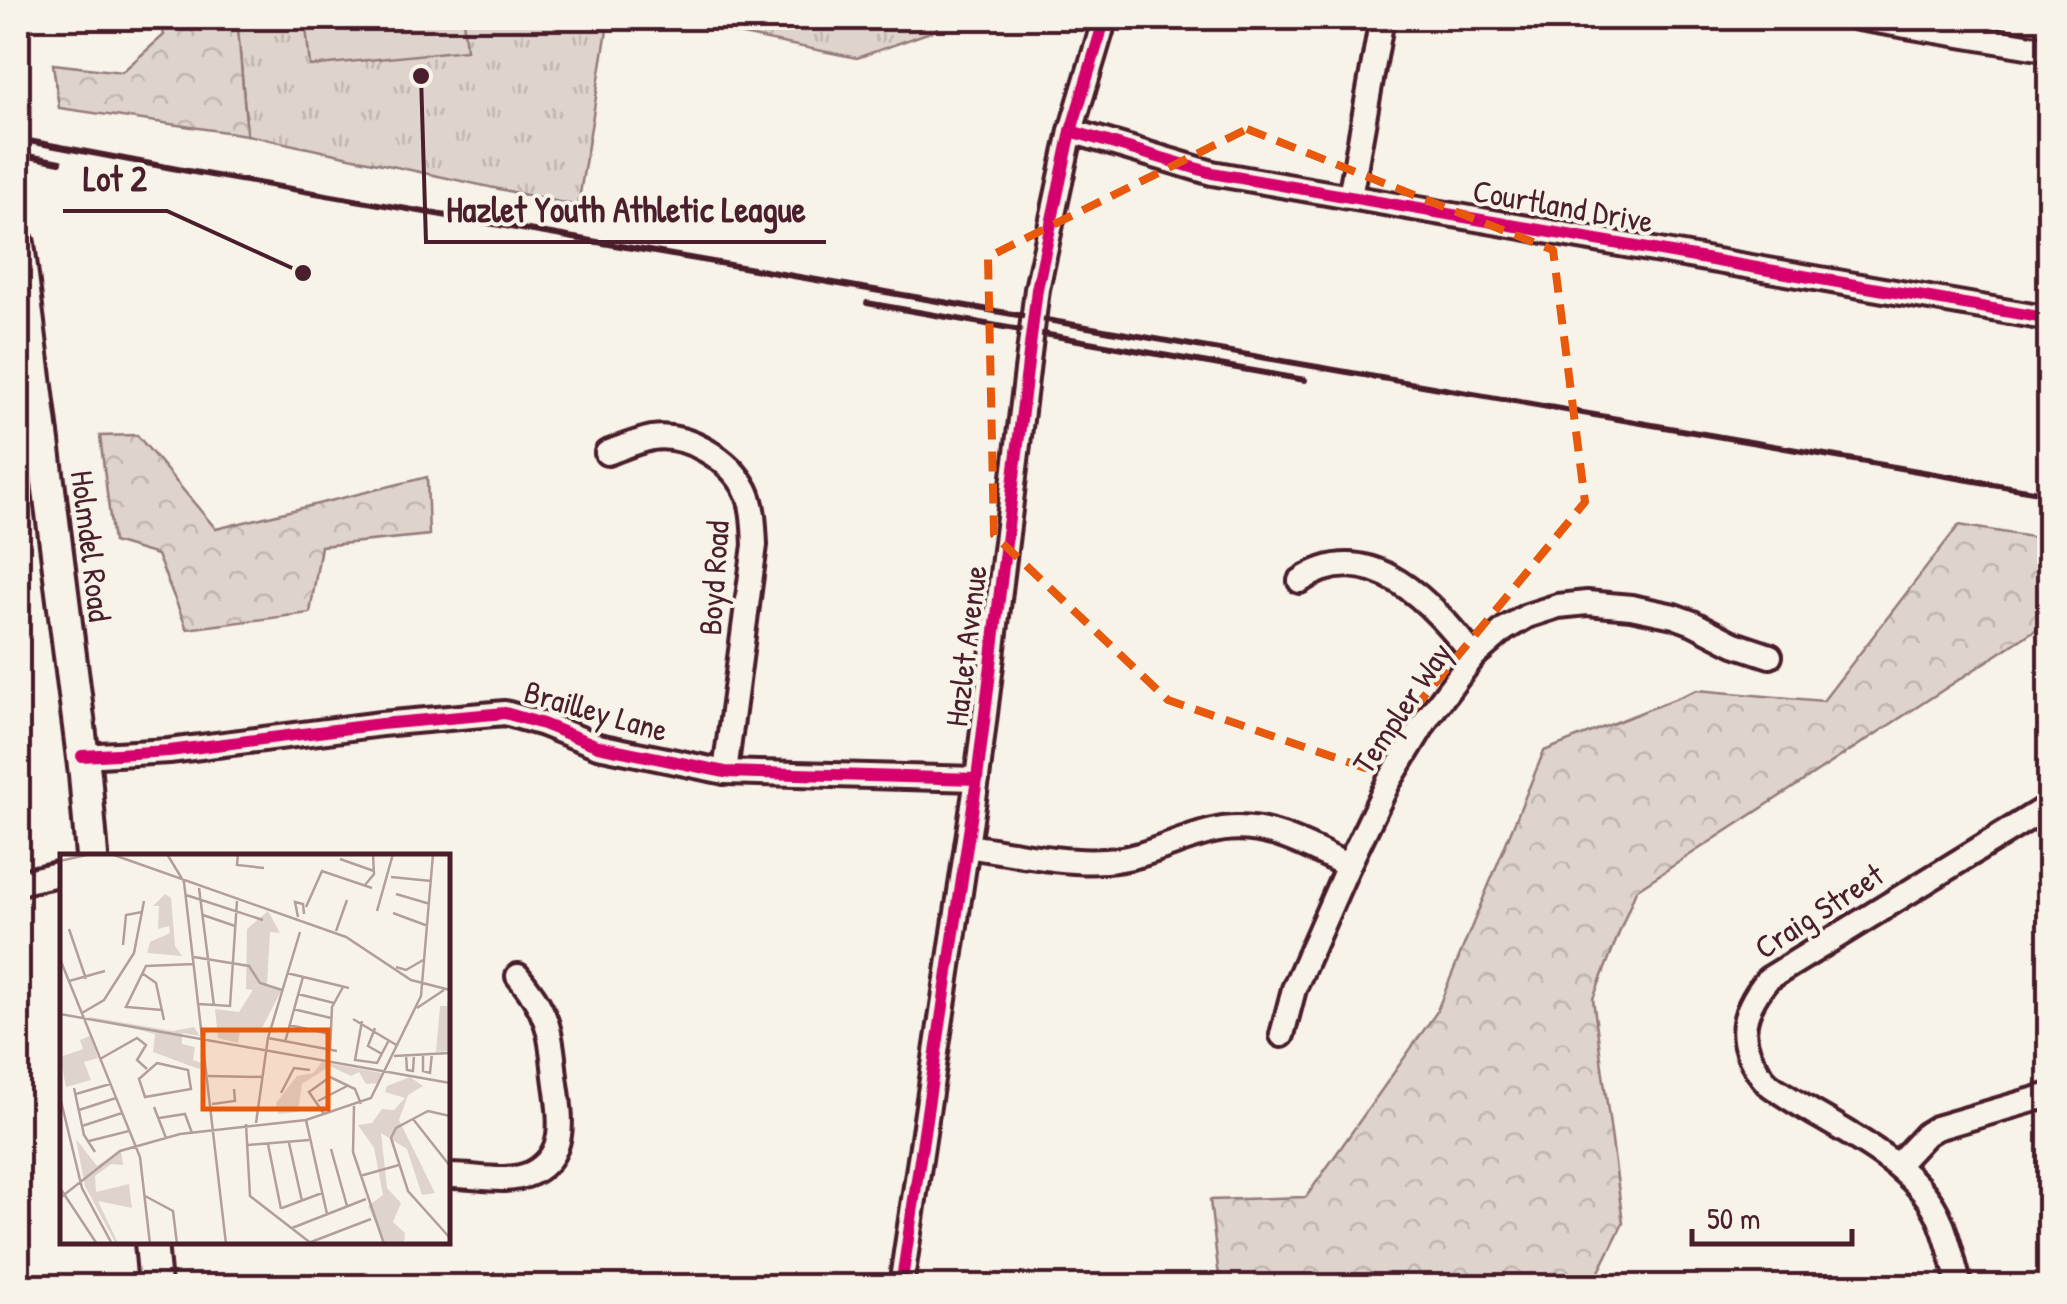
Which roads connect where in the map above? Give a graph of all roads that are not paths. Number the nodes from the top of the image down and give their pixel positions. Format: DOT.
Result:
graph roads {
  1 [pos="1106,18"];
  2 [pos="1382,18"];
  3 [pos="1858,18"];
  4 [pos="2050,50"];
  5 [pos="1070,131"];
  6 [pos="1350,197"];
  7 [pos="18,244"];
  8 [pos="2050,319"];
  9 [pos="606,453"];
  10 [pos="1300,581"];
  11 [pos="1474,656"];
  12 [pos="1770,656"];
  13 [pos="82,756"];
  14 [pos="725,772"];
  15 [pos="976,779"];
  16 [pos="2050,805"];
  17 [pos="967,846"];
  18 [pos="92,854"];
  19 [pos="1348,866"];
  20 [pos="60,873"];
  21 [pos="18,882"];
  22 [pos="518,976"];
  23 [pos="1282,1036"];
  24 [pos="2050,1095"];
  25 [pos="1897,1165"];
  26 [pos="450,1176"];
  27 [pos="151,1244"];
  28 [pos="154,1286"];
  29 [pos="901,1286"];
  30 [pos="1960,1286"];
  1 -- 5 [label="street, Hazlet Avenue"];
  2 -- 6 [label="street"];
  3 -- 4 [label="street"];
  5 -- 6 [label="street, Courtland Drive"];
  5 -- 15 [label="street, Hazlet Avenue"];
  6 -- 8 [label="street, Courtland Drive"];
  7 -- 13 [label="main road, Holmdel Road"];
  9 -- 14 [label="street, Boyd Road"];
  10 -- 11 [label="street"];
  11 -- 12 [label="street, Templer Way"];
  11 -- 19 [label="street, Templer Way"];
  13 -- 14 [label="street, Brailley Lane"];
  13 -- 18 [label="main road, Holmdel Road"];
  14 -- 15 [label="street, Brailley Lane"];
  15 -- 17 [label="street, Hazlet Avenue"];
  16 -- 25 [label="street, Craig Street"];
  17 -- 19 [label="street"];
  17 -- 29 [label="street, Hazlet Avenue"];
  19 -- 23 [label="street, Templer Way"];
  20 -- 21 [label="street"];
  22 -- 26 [label="street"];
  24 -- 25 [label="street"];
  25 -- 30 [label="street, Craig Street"];
  27 -- 28 [label="main road"];
}
